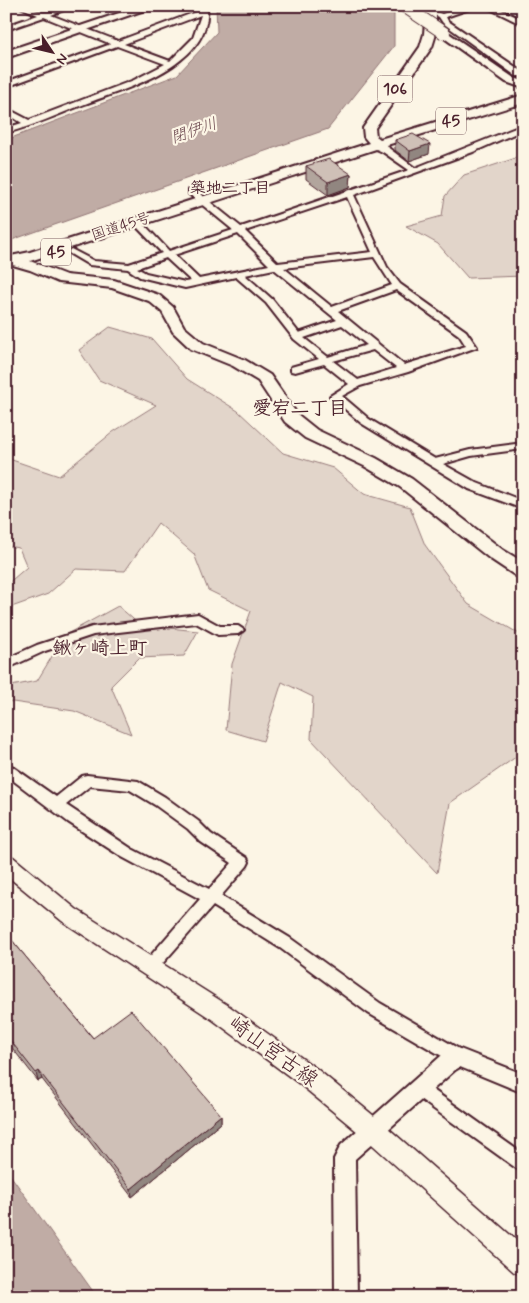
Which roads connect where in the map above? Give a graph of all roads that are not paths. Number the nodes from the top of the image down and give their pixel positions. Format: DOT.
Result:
graph roads {
  1 [pos="21,6"];
  2 [pos="72,6"];
  3 [pos="141,6"];
  4 [pos="152,6"];
  5 [pos="404,6"];
  6 [pos="413,6"];
  7 [pos="475,6"];
  8 [pos="486,6"];
  9 [pos="204,9"];
  10 [pos="435,10"];
  11 [pos="45,15"];
  12 [pos="523,23"];
  13 [pos="6,28"];
  14 [pos="80,29"];
  15 [pos="447,32"];
  16 [pos="117,44"];
  17 [pos="6,55"];
  18 [pos="170,64"];
  19 [pos="521,80"];
  20 [pos="6,85"];
  21 [pos="522,100"];
  22 [pos="6,110"];
  23 [pos="28,123"];
  24 [pos="523,127"];
  25 [pos="6,131"];
  26 [pos="381,146"];
  27 [pos="415,171"];
  28 [pos="192,192"];
  29 [pos="349,193"];
  30 [pos="206,203"];
  31 [pos="139,224"];
  32 [pos="239,230"];
  33 [pos="100,240"];
  34 [pos="71,252"];
  35 [pos="167,254"];
  36 [pos="378,254"];
  37 [pos="8,261"];
  38 [pos="44,261"];
  39 [pos="130,266"];
  40 [pos="276,266"];
  41 [pos="237,272"];
  42 [pos="198,282"];
  43 [pos="397,286"];
  44 [pos="333,310"];
  45 [pos="344,321"];
  46 [pos="297,338"];
  47 [pos="375,346"];
  48 [pos="326,361"];
  49 [pos="295,369"];
  50 [pos="404,370"];
  51 [pos="356,384"];
  52 [pos="523,446"];
  53 [pos="434,463"];
  54 [pos="523,506"];
  55 [pos="523,571"];
  56 [pos="238,630"];
  57 [pos="6,664"];
  58 [pos="6,767"];
  59 [pos="56,806"];
  60 [pos="6,863"];
  61 [pos="212,898"];
  62 [pos="150,967"];
  63 [pos="460,1058"];
  64 [pos="523,1084"];
  65 [pos="419,1088"];
  66 [pos="372,1129"];
  67 [pos="523,1166"];
  68 [pos="523,1263"];
  69 [pos="346,1297"];
  1 -- 11 [label="street"];
  2 -- 11 [label="street"];
  3 -- 14 [label="highway"];
  4 -- 14 [label="highway"];
  5 -- 15 [label="highway, bridge"];
  6 -- 15 [label="highway"];
  7 -- 10 [label="street"];
  8 -- 12 [label="street"];
  9 -- 16 [label="street"];
  9 -- 18 [label="street"];
  10 -- 19 [label="street"];
  10 -- 26 [label="highway, 106"];
  11 -- 13 [label="street"];
  11 -- 14 [label="street"];
  14 -- 16 [label="street"];
  14 -- 17 [label="highway"];
  15 -- 19 [label="highway"];
  16 -- 18 [label="street"];
  16 -- 20 [label="street"];
  18 -- 23 [label="street"];
  21 -- 26 [label="highway, 国道45号 / 45"];
  22 -- 23 [label="street"];
  23 -- 25 [label="street"];
  24 -- 27 [label="street"];
  26 -- 27 [label="street"];
  26 -- 30 [label="highway, 国道45号 / 45"];
  27 -- 29 [label="street"];
  28 -- 30 [label="street"];
  29 -- 32 [label="street"];
  29 -- 36 [label="street"];
  30 -- 31 [label="highway, 国道45号 / 45"];
  30 -- 32 [label="street"];
  31 -- 33 [label="highway, 国道45号 / 45"];
  31 -- 35 [label="street"];
  31 -- 38 [label="highway, 国道45号 / 45"];
  32 -- 35 [label="street"];
  32 -- 40 [label="street"];
  33 -- 34 [label="highway, 国道45号 / 45"];
  33 -- 38 [label="highway, 45"];
  34 -- 38 [label="highway, 国道45号 / 45"];
  34 -- 39 [label="street"];
  35 -- 39 [label="street"];
  35 -- 42 [label="street"];
  36 -- 40 [label="street"];
  36 -- 43 [label="street"];
  37 -- 38 [label="highway, 45"];
  38 -- 55 [label="highway, 45"];
  39 -- 42 [label="street"];
  40 -- 41 [label="street"];
  40 -- 44 [label="street"];
  41 -- 42 [label="street"];
  41 -- 46 [label="street"];
  43 -- 44 [label="street"];
  43 -- 50 [label="street"];
  44 -- 45 [label="street"];
  45 -- 46 [label="street"];
  45 -- 47 [label="street"];
  46 -- 48 [label="street"];
  47 -- 48 [label="street"];
  47 -- 50 [label="street"];
  48 -- 49 [label="street"];
  48 -- 51 [label="street"];
  50 -- 51 [label="street"];
  51 -- 53 [label="street"];
  52 -- 53 [label="street"];
  53 -- 54 [label="street"];
  56 -- 57 [label="street"];
  58 -- 59 [label="street"];
  59 -- 61 [label="street"];
  59 -- 61 [label="street"];
  60 -- 62 [label="main road, 崎山宮古線"];
  61 -- 62 [label="street"];
  61 -- 63 [label="street"];
  62 -- 66 [label="main road, 崎山宮古線"];
  63 -- 64 [label="street"];
  63 -- 65 [label="street"];
  65 -- 66 [label="street"];
  65 -- 67 [label="street"];
  66 -- 68 [label="main road, 崎山宮古線"];
  66 -- 69 [label="street"];
}
